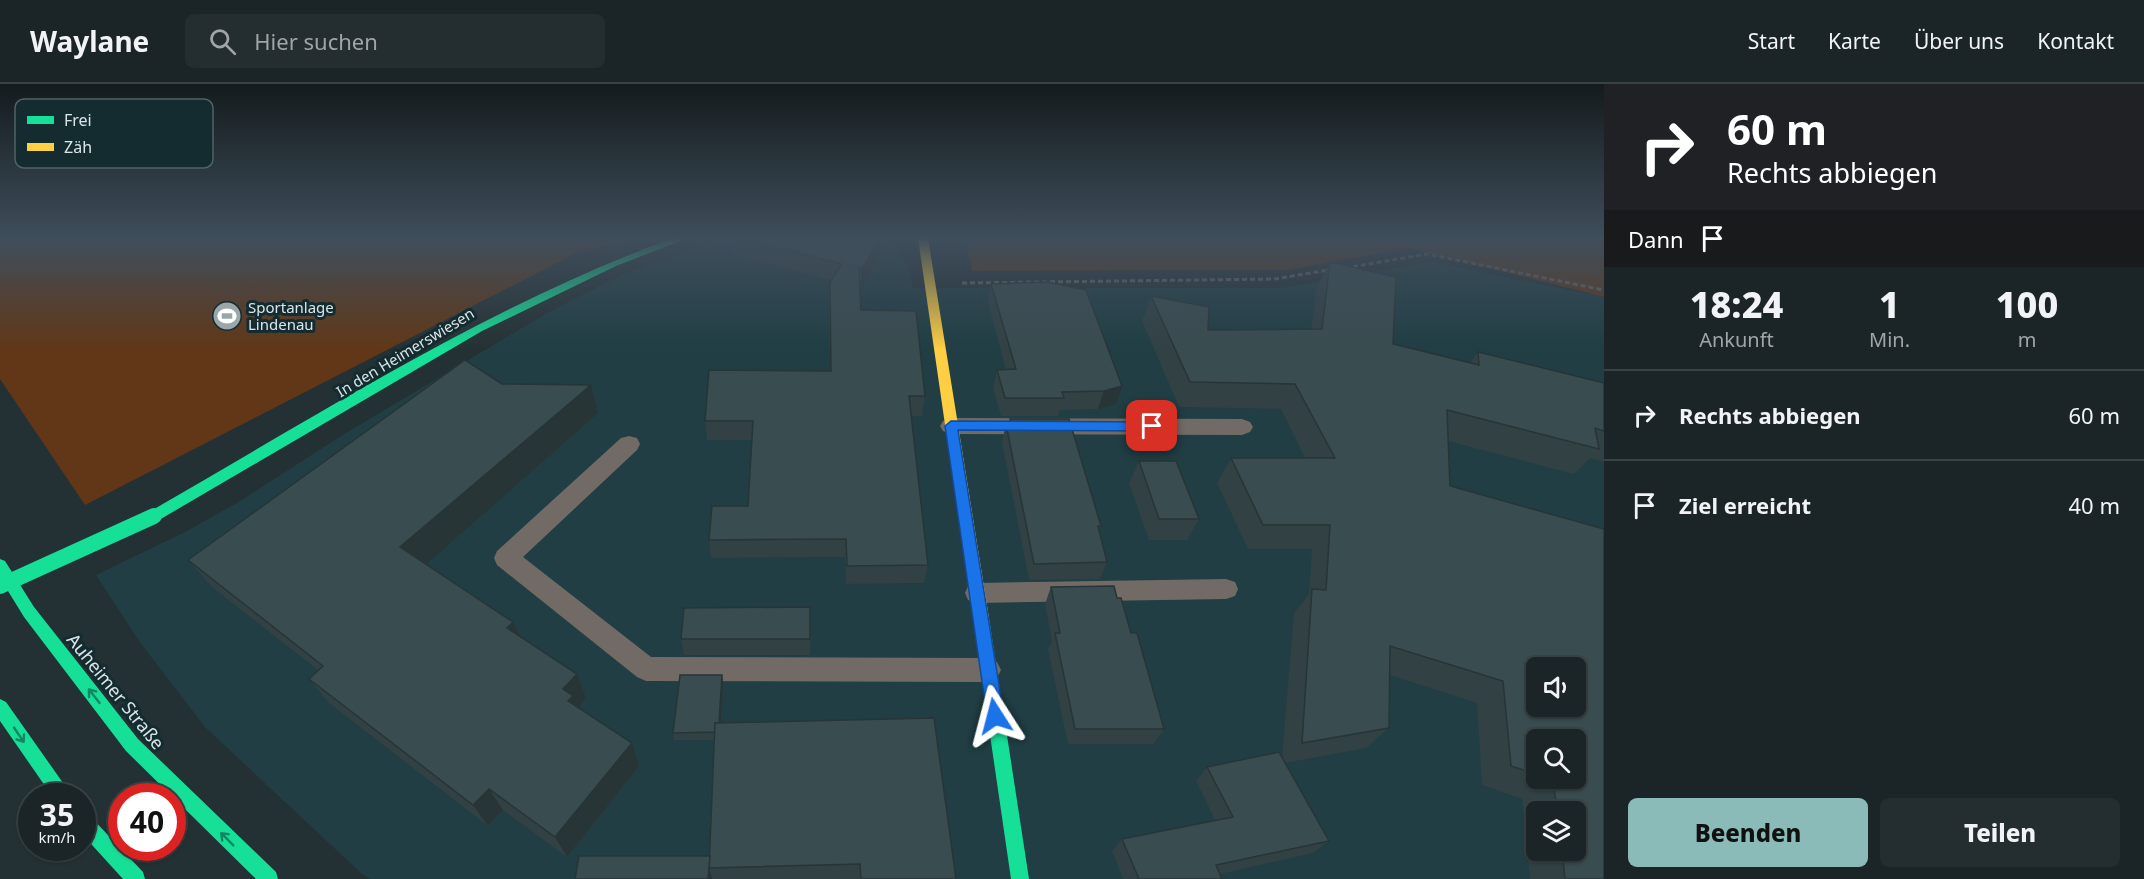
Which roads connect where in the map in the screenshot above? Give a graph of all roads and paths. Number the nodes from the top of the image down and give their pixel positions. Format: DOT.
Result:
graph roads {
  1 [pos="585,275"];
  2 [pos="929,275"];
  3 [pos="1300,275"];
  4 [pos="1531,275"];
  5 [pos="930,284"];
  6 [pos="1604,290"];
  7 [pos="951,426"];
  8 [pos="1242,427"];
  9 [pos="629,444"];
  10 [pos="0,565"];
  11 [pos="0,586"];
  12 [pos="1226,589"];
  13 [pos="977,593"];
  14 [pos="988,670"];
  15 [pos="0,707"];
  16 [pos="53,783"];
  17 [pos="96,835"];
  18 [pos="136,879"];
  19 [pos="269,879"];
  20 [pos="1020,879"];
  1 -- 11 [label="street, In den Heimerswiesen, bridge"];
  2 -- 5 [label="street"];
  3 -- 5 [label="path"];
  4 -- 6 [label="path"];
  5 -- 7 [label="street"];
  7 -- 8 [label="lane"];
  7 -- 13 [label="street"];
  9 -- 14 [label="lane"];
  19 -- 10 [label="street, Auheimer Straße, one-way"];
  12 -- 13 [label="lane"];
  13 -- 14 [label="street"];
  14 -- 20 [label="street"];
  15 -- 16 [label="street, one-way"];
  17 -- 18 [label="street"];
}
